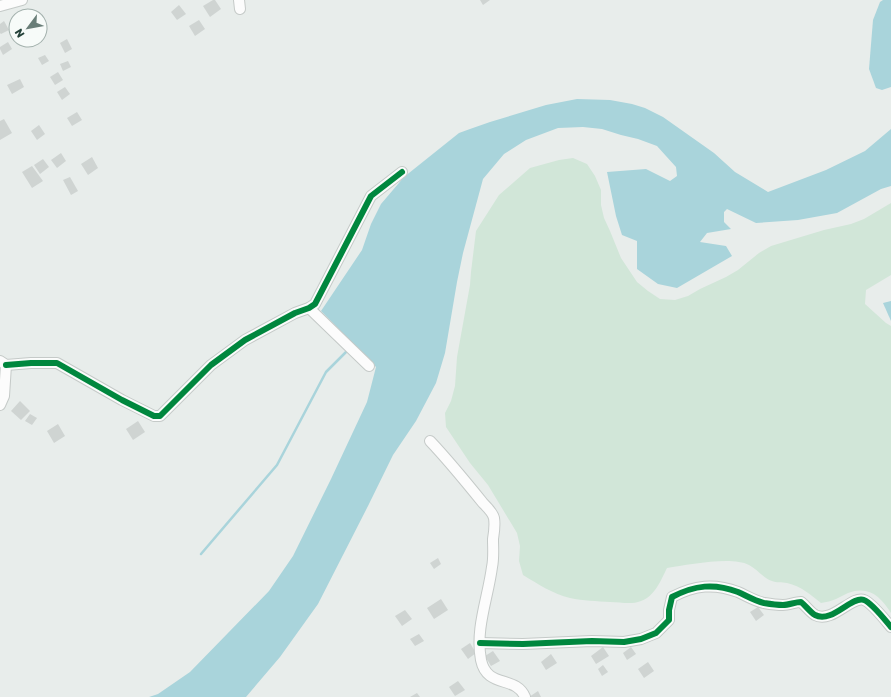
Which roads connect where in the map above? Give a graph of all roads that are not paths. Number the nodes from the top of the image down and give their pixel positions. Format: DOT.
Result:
graph roads {
  1 [pos="22,0"];
  2 [pos="0,6"];
  3 [pos="402,172"];
  4 [pos="309,308"];
  5 [pos="3,363"];
  6 [pos="368,366"];
  7 [pos="0,405"];
  8 [pos="430,441"];
  9 [pos="891,626"];
  10 [pos="480,643"];
  11 [pos="525,697"];
  1 -- 2 [label="street"];
  3 -- 4 [label="street"];
  4 -- 5 [label="street"];
  4 -- 6 [label="street"];
  5 -- 7 [label="street"];
  8 -- 10 [label="street"];
  9 -- 10 [label="street"];
  10 -- 11 [label="street"];
}
